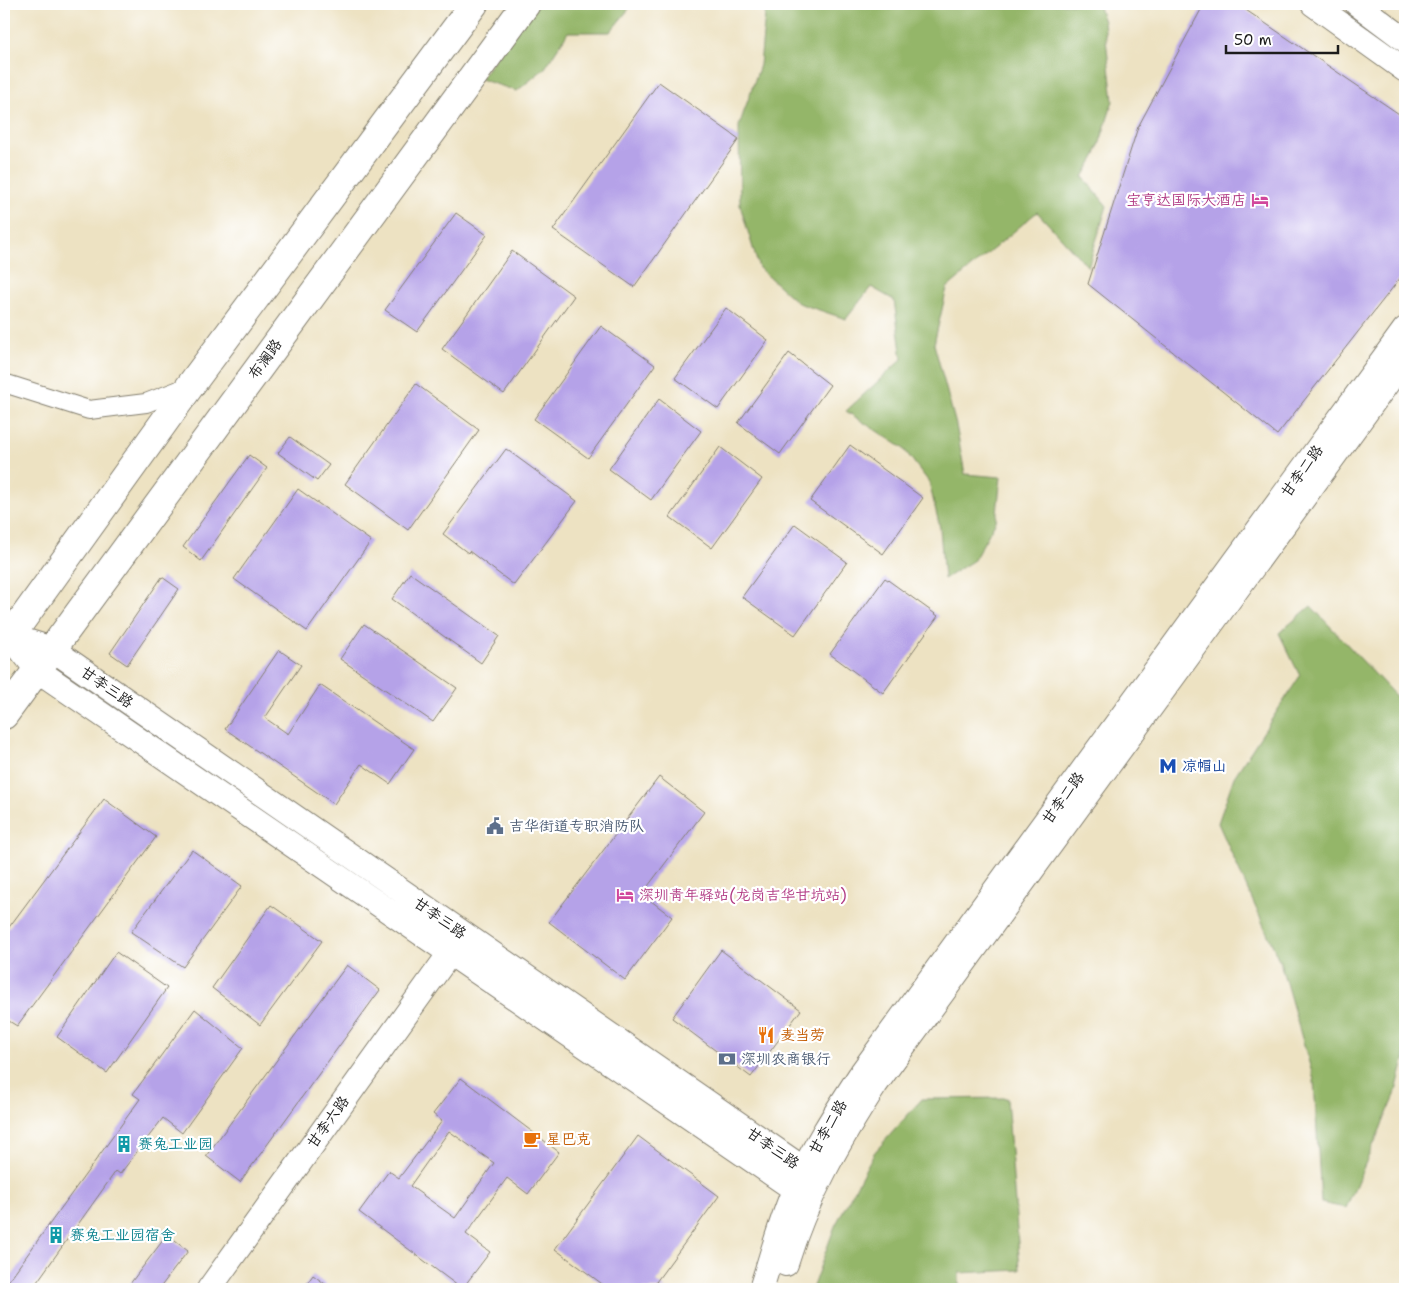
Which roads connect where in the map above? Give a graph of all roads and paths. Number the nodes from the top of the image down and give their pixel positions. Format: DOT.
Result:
graph roads {
  1 [pos="474,4"];
  2 [pos="526,4"];
  3 [pos="1312,4"];
  4 [pos="1357,4"];
  5 [pos="1405,40"];
  6 [pos="1405,70"];
  7 [pos="1405,329"];
  8 [pos="1405,359"];
  9 [pos="4,383"];
  10 [pos="190,386"];
  11 [pos="7,640"];
  12 [pos="44,660"];
  13 [pos="4,715"];
  14 [pos="448,956"];
  15 [pos="804,1182"];
  16 [pos="209,1289"];
  17 [pos="762,1289"];
  18 [pos="779,1289"];
  1 -- 10 [label="main road"];
  2 -- 12 [label="main road, 布澜路"];
  3 -- 6 [label="main road"];
  4 -- 5 [label="main road"];
  7 -- 15 [label="main road, 甘李二路"];
  8 -- 15 [label="main road, 甘李二路"];
  9 -- 10 [label="street"];
  10 -- 11 [label="main road"];
  11 -- 12 [label="main road, 甘李三路"];
  12 -- 13 [label="main road, 布澜路"];
  12 -- 15 [label="main road, 甘李三路"];
  14 -- 16 [label="main road, 甘李六路"];
  15 -- 17 [label="main road, 甘李二路"];
  15 -- 18 [label="main road, 甘李二路"];
}
